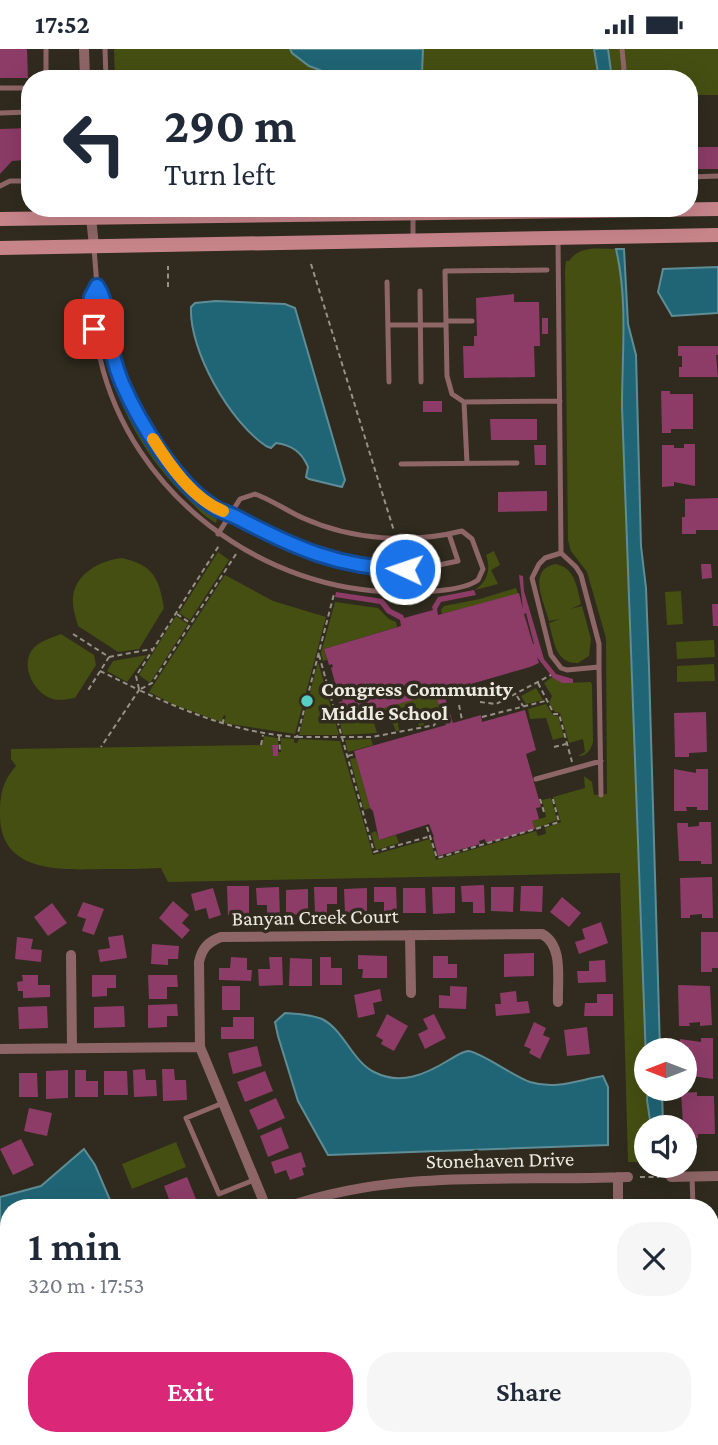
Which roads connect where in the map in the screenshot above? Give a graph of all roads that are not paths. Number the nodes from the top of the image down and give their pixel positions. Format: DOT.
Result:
graph roads {
  1 [pos="46,49"];
  2 [pos="84,49"];
  3 [pos="105,49"];
  4 [pos="622,49"];
  5 [pos="46,70"];
  6 [pos="85,70"];
  7 [pos="106,70"];
  8 [pos="624,70"];
  9 [pos="0,88"];
  10 [pos="21,88"];
  11 [pos="0,113"];
  12 [pos="21,113"];
  13 [pos="718,176"];
  14 [pos="698,177"];
  15 [pos="21,181"];
  16 [pos="0,186"];
  17 [pos="698,209"];
  18 [pos="718,209"];
  19 [pos="30,217"];
  20 [pos="90,217"];
  21 [pos="413,217"];
  22 [pos="0,219"];
  23 [pos="718,235"];
  24 [pos="558,237"];
  25 [pos="413,241"];
  26 [pos="94,246"];
  27 [pos="0,248"];
  28 [pos="547,270"];
  29 [pos="387,282"];
  30 [pos="97,286"];
  31 [pos="420,291"];
  32 [pos="472,321"];
  33 [pos="446,323"];
  34 [pos="388,325"];
  35 [pos="420,325"];
  36 [pos="388,382"];
  37 [pos="421,382"];
  38 [pos="560,401"];
  39 [pos="464,403"];
  40 [pos="467,463"];
  41 [pos="517,463"];
  42 [pos="401,464"];
  43 [pos="229,514"];
  44 [pos="218,534"];
  45 [pos="449,534"];
  46 [pos="561,553"];
  47 [pos="599,667"];
  48 [pos="601,761"];
  49 [pos="536,779"];
  50 [pos="601,795"];
  51 [pos="410,935"];
  52 [pos="71,955"];
  53 [pos="411,993"];
  54 [pos="558,1002"];
  55 [pos="200,1047"];
  56 [pos="72,1048"];
  57 [pos="0,1049"];
  58 [pos="223,1104"];
  59 [pos="697,1176"];
  60 [pos="718,1176"];
  61 [pos="692,1178"];
  62 [pos="254,1180"];
  63 [pos="262,1199"];
  64 [pos="315,1199"];
  65 [pos="619,1199"];
  66 [pos="693,1199"];
  1 -- 5 [label="lane"];
  2 -- 6 [label="street"];
  3 -- 7 [label="lane"];
  4 -- 8 [label="lane"];
  9 -- 10 [label="lane"];
  11 -- 12 [label="lane"];
  13 -- 14 [label="lane"];
  15 -- 16 [label="lane"];
  17 -- 18 [label="main road"];
  19 -- 22 [label="main road"];
  20 -- 26 [label="street"];
  21 -- 25 [label="lane"];
  23 -- 24 [label="main road"];
  24 -- 25 [label="main road"];
  24 -- 38 [label="lane"];
  25 -- 26 [label="main road"];
  26 -- 27 [label="main road"];
  26 -- 30 [label="lane"];
  28 -- 33 [label="lane"];
  29 -- 34 [label="lane"];
  30 -- 43 [label="lane"];
  30 -- 44 [label="lane"];
  31 -- 35 [label="lane"];
  32 -- 33 [label="lane"];
  33 -- 35 [label="lane"];
  33 -- 39 [label="lane"];
  34 -- 35 [label="lane"];
  34 -- 36 [label="lane"];
  35 -- 37 [label="lane"];
  38 -- 39 [label="lane"];
  38 -- 46 [label="lane"];
  39 -- 40 [label="lane"];
  40 -- 41 [label="lane"];
  40 -- 42 [label="lane"];
  43 -- 44 [label="lane"];
  43 -- 45 [label="lane"];
  43 -- 45 [label="lane"];
  44 -- 45 [label="lane"];
  46 -- 47 [label="lane"];
  46 -- 47 [label="lane"];
  47 -- 48 [label="lane"];
  48 -- 49 [label="lane"];
  48 -- 50 [label="lane"];
  51 -- 53 [label="street, Banyan Creek Court"];
  51 -- 54 [label="street, Banyan Creek Court"];
  51 -- 55 [label="street, Banyan Creek Court"];
  52 -- 56 [label="street"];
  55 -- 56 [label="street"];
  55 -- 58 [label="street, Banyan Creek Court"];
  56 -- 57 [label="street"];
  58 -- 62 [label="street, Banyan Creek Court"];
  58 -- 62 [label="lane"];
  59 -- 60 [label="street"];
  61 -- 66 [label="lane"];
  62 -- 63 [label="street, Banyan Creek Court"];
  64 -- 65 [label="street, Stonehaven Drive"];
}
